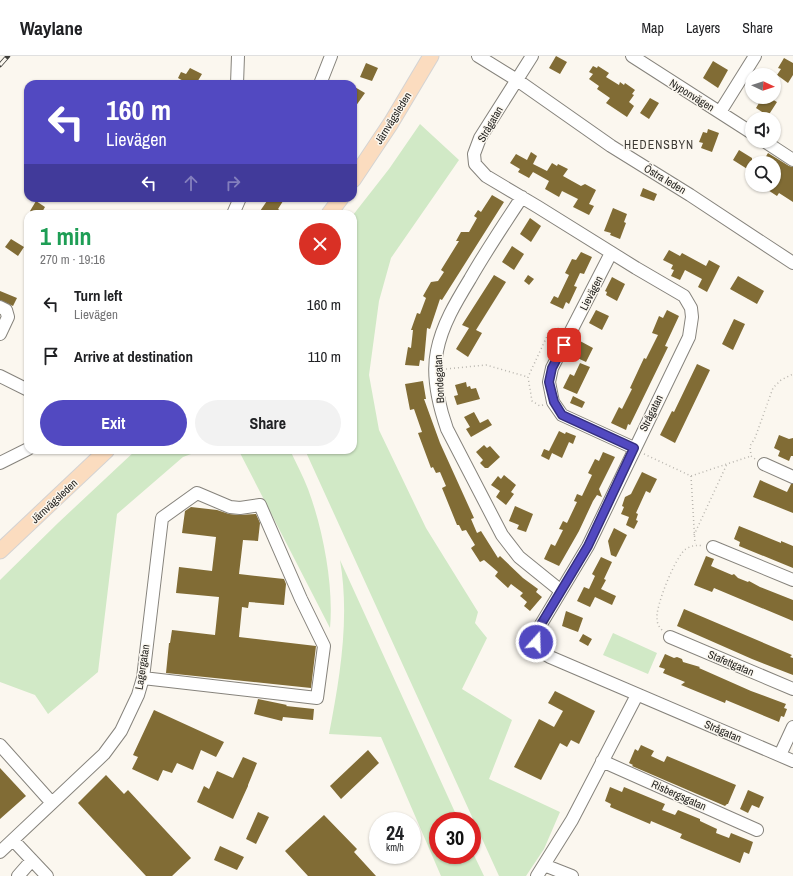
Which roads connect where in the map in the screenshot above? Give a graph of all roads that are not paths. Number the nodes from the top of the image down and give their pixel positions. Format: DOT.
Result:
graph roads {
  1 [pos="238,56"];
  2 [pos="332,56"];
  3 [pos="431,56"];
  4 [pos="478,56"];
  5 [pos="532,56"];
  6 [pos="632,56"];
  7 [pos="755,56"];
  8 [pos="237,80"];
  9 [pos="322,80"];
  10 [pos="517,80"];
  11 [pos="720,112"];
  12 [pos="745,128"];
  13 [pos="775,148"];
  14 [pos="793,160"];
  15 [pos="357,174"];
  16 [pos="522,197"];
  17 [pos="612,253"];
  18 [pos="793,262"];
  19 [pos="0,307"];
  20 [pos="0,334"];
  21 [pos="0,368"];
  22 [pos="0,376"];
  23 [pos="15,384"];
  24 [pos="24,388"];
  25 [pos="634,448"];
  26 [pos="24,451"];
  27 [pos="103,454"];
  28 [pos="0,463"];
  29 [pos="764,464"];
  30 [pos="793,476"];
  31 [pos="713,547"];
  32 [pos="0,551"];
  33 [pos="793,580"];
  34 [pos="562,591"];
  35 [pos="670,637"];
  36 [pos="143,678"];
  37 [pos="793,689"];
  38 [pos="637,695"];
  39 [pos="793,727"];
  40 [pos="0,745"];
  41 [pos="780,755"];
  42 [pos="602,761"];
  43 [pos="793,761"];
  44 [pos="52,803"];
  45 [pos="757,830"];
  46 [pos="13,840"];
  47 [pos="0,852"];
  48 [pos="32,860"];
  49 [pos="544,865"];
  50 [pos="18,876"];
  51 [pos="47,876"];
  52 [pos="537,876"];
  53 [pos="572,876"];
  1 -- 8 [label="street"];
  2 -- 9 [label="street"];
  3 -- 15 [label="main road, Järnvägsleden"];
  4 -- 10 [label="street, Östra leden"];
  5 -- 10 [label="street, Strågatan"];
  6 -- 11 [label="street, Nyponvägen"];
  7 -- 11 [label="street"];
  10 -- 16 [label="street, Strågatan"];
  10 -- 18 [label="street, Östra leden"];
  11 -- 12 [label="street, Nyponvägen"];
  13 -- 14 [label="street"];
  16 -- 17 [label="street, Strågatan"];
  16 -- 34 [label="street, Bondegatan"];
  17 -- 25 [label="street, Strågatan"];
  17 -- 25 [label="street, Lievägen"];
  19 -- 20 [label="street"];
  21 -- 23 [label="street"];
  22 -- 23 [label="street"];
  23 -- 24 [label="street"];
  25 -- 34 [label="street, Strågatan"];
  26 -- 28 [label="street"];
  27 -- 32 [label="main road, Järnvägsleden"];
  29 -- 30 [label="street"];
  31 -- 33 [label="street"];
  34 -- 38 [label="street, Strågatan"];
  35 -- 37 [label="street, Stafettgatan"];
  36 -- 36 [label="street, Lagergatan"];
  36 -- 44 [label="street, Lagergatan"];
  38 -- 41 [label="street, Strågatan"];
  38 -- 42 [label="street"];
  39 -- 41 [label="street"];
  40 -- 44 [label="street"];
  41 -- 43 [label="street, Strågatan"];
  42 -- 45 [label="street, Risbergsgatan"];
  42 -- 49 [label="street"];
  44 -- 46 [label="street, Lagergatan"];
  46 -- 47 [label="street, Lagergatan"];
  46 -- 48 [label="street"];
  48 -- 50 [label="street"];
  48 -- 51 [label="street"];
  49 -- 52 [label="street"];
  49 -- 53 [label="street"];
}
